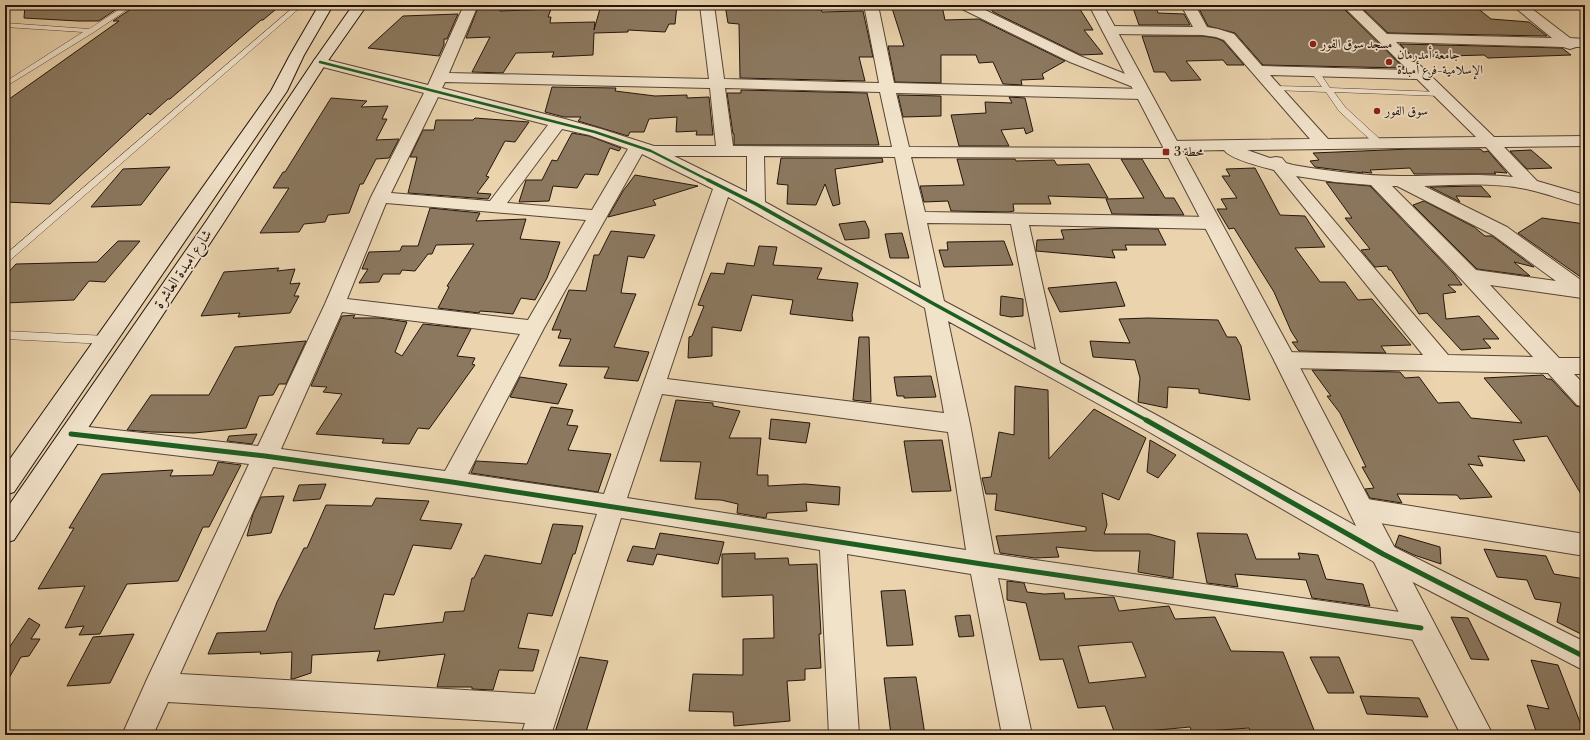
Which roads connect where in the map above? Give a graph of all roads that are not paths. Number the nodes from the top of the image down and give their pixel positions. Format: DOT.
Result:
graph roads {
  1 [pos="131,5"];
  2 [pos="300,5"];
  3 [pos="326,5"];
  4 [pos="360,5"];
  5 [pos="471,5"];
  6 [pos="707,5"];
  7 [pos="871,5"];
  8 [pos="964,5"];
  9 [pos="1096,5"];
  10 [pos="1188,5"];
  11 [pos="1349,5"];
  12 [pos="1519,5"];
  13 [pos="5,25"];
  14 [pos="1109,30"];
  15 [pos="92,31"];
  16 [pos="1202,31"];
  17 [pos="1384,38"];
  18 [pos="1567,43"];
  19 [pos="1585,44"];
  20 [pos="1585,57"];
  21 [pos="320,62"];
  22 [pos="1258,70"];
  23 [pos="1315,72"];
  24 [pos="1422,75"];
  25 [pos="437,84"];
  26 [pos="717,84"];
  27 [pos="5,85"];
  28 [pos="888,88"];
  29 [pos="1274,88"];
  30 [pos="1140,89"];
  31 [pos="1329,90"];
  32 [pos="1441,94"];
  33 [pos="559,122"];
  34 [pos="1585,141"];
  35 [pos="1490,142"];
  36 [pos="1324,144"];
  37 [pos="1380,144"];
  38 [pos="1221,146"];
  39 [pos="1262,146"];
  40 [pos="644,149"];
  41 [pos="1172,149"];
  42 [pos="725,151"];
  43 [pos="755,151"];
  44 [pos="902,151"];
  45 [pos="1279,166"];
  46 [pos="1377,181"];
  47 [pos="1399,181"];
  48 [pos="1531,185"];
  49 [pos="723,187"];
  50 [pos="380,197"];
  51 [pos="1585,201"];
  52 [pos="756,204"];
  53 [pos="495,207"];
  54 [pos="598,216"];
  55 [pos="918,217"];
  56 [pos="1019,219"];
  57 [pos="1212,223"];
  58 [pos="5,260"];
  59 [pos="1470,276"];
  60 [pos="1583,292"];
  61 [pos="335,304"];
  62 [pos="934,304"];
  63 [pos="534,328"];
  64 [pos="5,335"];
  65 [pos="107,340"];
  66 [pos="1285,360"];
  67 [pos="1442,363"];
  68 [pos="1555,365"];
  69 [pos="1585,366"];
  70 [pos="1050,367"];
  71 [pos="654,385"];
  72 [pos="1585,399"];
  73 [pos="958,424"];
  74 [pos="71,434"];
  75 [pos="265,456"];
  76 [pos="452,482"];
  77 [pos="5,485"];
  78 [pos="612,506"];
  79 [pos="1361,509"];
  80 [pos="5,532"];
  81 [pos="833,541"];
  82 [pos="1585,545"];
  83 [pos="1383,554"];
  84 [pos="982,564"];
  85 [pos="1421,628"];
  86 [pos="1585,657"];
  87 [pos="158,687"];
  88 [pos="540,722"];
  89 [pos="137,735"];
  90 [pos="844,735"];
  91 [pos="1017,735"];
  92 [pos="1478,735"];
  1 -- 15 [label="lane"];
  2 -- 58 [label="lane"];
  3 -- 65 [label="street, شارع امبدة العاشرة"];
  4 -- 21 [label="street, شارع امبدة العاشرة"];
  5 -- 25 [label="street"];
  6 -- 26 [label="street"];
  7 -- 28 [label="street"];
  8 -- 30 [label="street"];
  9 -- 14 [label="street"];
  10 -- 16 [label="street"];
  11 -- 17 [label="street"];
  12 -- 18 [label="street"];
  13 -- 15 [label="lane"];
  14 -- 16 [label="street"];
  14 -- 30 [label="street"];
  15 -- 27 [label="lane"];
  16 -- 22 [label="street"];
  17 -- 18 [label="street"];
  17 -- 24 [label="street"];
  18 -- 19 [label="street"];
  18 -- 20 [label="street"];
  21 -- 25 [label="street"];
  21 -- 74 [label="street, شارع امبدة العاشرة"];
  22 -- 23 [label="street"];
  22 -- 29 [label="street"];
  23 -- 24 [label="street"];
  23 -- 31 [label="lane"];
  24 -- 32 [label="street"];
  25 -- 26 [label="street"];
  25 -- 33 [label="street"];
  25 -- 50 [label="street"];
  26 -- 28 [label="street"];
  26 -- 42 [label="street"];
  28 -- 30 [label="street"];
  28 -- 44 [label="street"];
  29 -- 31 [label="lane"];
  29 -- 36 [label="street"];
  30 -- 41 [label="street"];
  31 -- 32 [label="lane"];
  31 -- 37 [label="lane"];
  32 -- 35 [label="street"];
  33 -- 40 [label="street"];
  33 -- 53 [label="street"];
  34 -- 35 [label="street"];
  35 -- 37 [label="street"];
  35 -- 48 [label="street"];
  36 -- 37 [label="street"];
  36 -- 39 [label="street"];
  38 -- 39 [label="street"];
  38 -- 41 [label="street"];
  38 -- 45 [label="street"];
  39 -- 45 [label="street"];
  40 -- 42 [label="street"];
  40 -- 49 [label="street"];
  40 -- 54 [label="street"];
  41 -- 44 [label="street"];
  41 -- 57 [label="street"];
  42 -- 43 [label="street"];
  43 -- 44 [label="street"];
  43 -- 52 [label="street"];
  44 -- 55 [label="street"];
  45 -- 46 [label="street"];
  45 -- 67 [label="street"];
  46 -- 47 [label="street"];
  46 -- 59 [label="street"];
  47 -- 48 [label="street"];
  47 -- 60 [label="street"];
  48 -- 51 [label="street"];
  49 -- 52 [label="street"];
  49 -- 71 [label="street"];
  50 -- 53 [label="street"];
  50 -- 61 [label="street"];
  52 -- 62 [label="street"];
  53 -- 54 [label="street"];
  54 -- 63 [label="street"];
  55 -- 56 [label="street"];
  55 -- 62 [label="street"];
  56 -- 57 [label="street"];
  56 -- 70 [label="street"];
  57 -- 66 [label="street"];
  59 -- 60 [label="street"];
  59 -- 68 [label="street"];
  61 -- 63 [label="street"];
  61 -- 75 [label="street"];
  62 -- 70 [label="street"];
  62 -- 73 [label="street"];
  63 -- 76 [label="street"];
  64 -- 65 [label="lane"];
  65 -- 77 [label="street, شارع امبدة العاشرة"];
  66 -- 67 [label="street"];
  66 -- 79 [label="street"];
  67 -- 68 [label="street"];
  68 -- 69 [label="street"];
  68 -- 72 [label="street"];
  70 -- 83 [label="street"];
  71 -- 73 [label="street"];
  71 -- 78 [label="street"];
  73 -- 84 [label="street"];
  74 -- 75 [label="street"];
  74 -- 80 [label="street, شارع امبدة العاشرة"];
  75 -- 76 [label="street"];
  75 -- 87 [label="street"];
  76 -- 78 [label="street"];
  78 -- 81 [label="street"];
  78 -- 88 [label="street"];
  79 -- 82 [label="street"];
  79 -- 83 [label="street"];
  81 -- 84 [label="street"];
  81 -- 90 [label="street"];
  83 -- 85 [label="street"];
  83 -- 86 [label="street"];
  84 -- 85 [label="street"];
  84 -- 91 [label="street"];
  85 -- 92 [label="street"];
  87 -- 88 [label="street"];
  87 -- 89 [label="street"];
}
